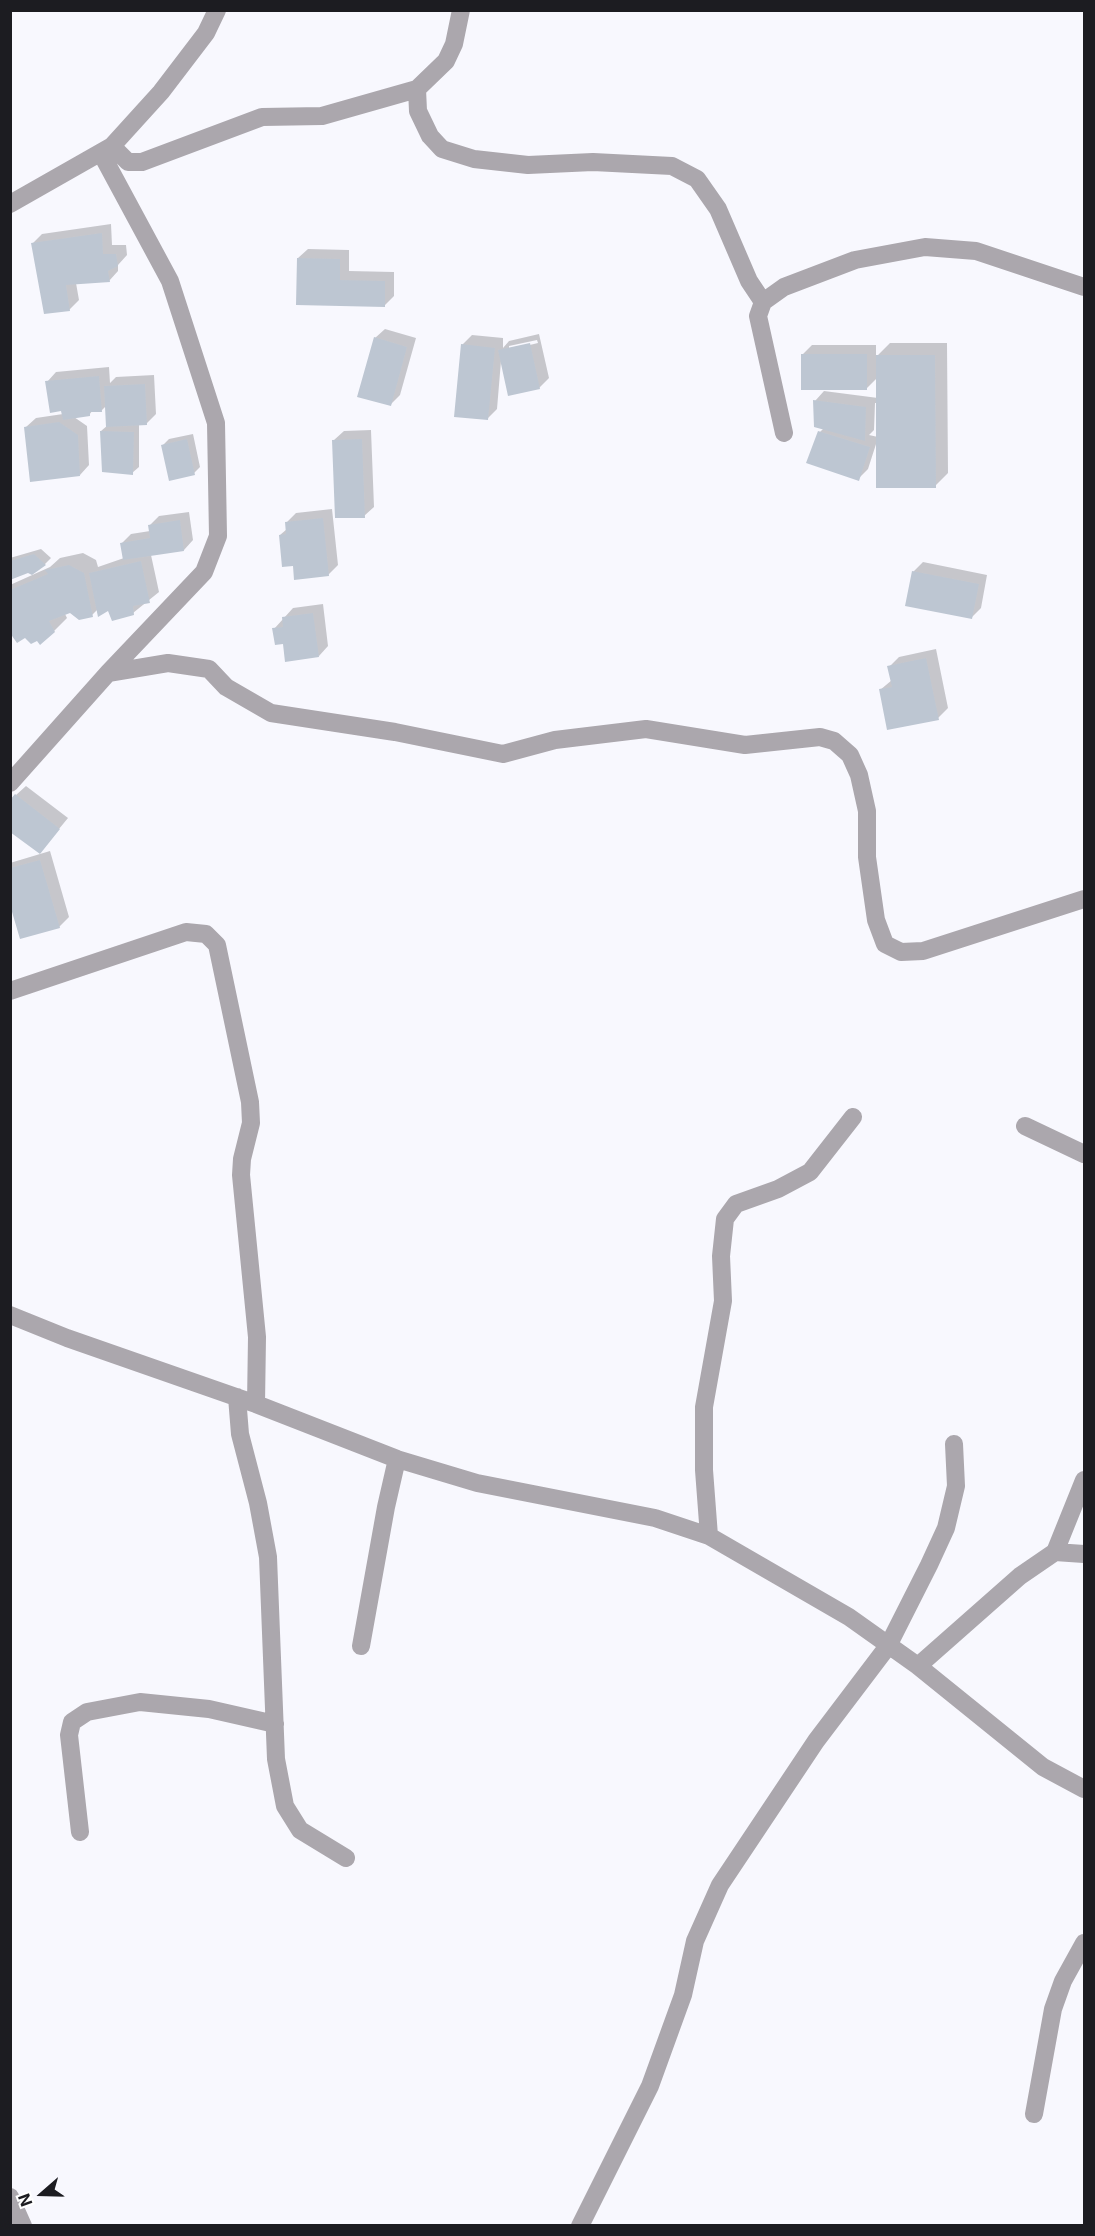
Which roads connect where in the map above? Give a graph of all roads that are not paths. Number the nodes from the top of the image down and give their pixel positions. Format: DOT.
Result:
graph roads {
  1 [pos="217,10"];
  2 [pos="461,10"];
  3 [pos="417,89"];
  4 [pos="107,150"];
  5 [pos="10,204"];
  6 [pos="1084,287"];
  7 [pos="763,302"];
  8 [pos="784,433"];
  9 [pos="108,673"];
  10 [pos="10,783"];
  11 [pos="1084,899"];
  12 [pos="10,991"];
  13 [pos="853,1117"];
  14 [pos="1025,1126"];
  15 [pos="1084,1154"];
  16 [pos="10,1315"];
  17 [pos="237,1397"];
  18 [pos="256,1404"];
  19 [pos="954,1444"];
  20 [pos="397,1458"];
  21 [pos="1084,1480"];
  22 [pos="709,1536"];
  23 [pos="1055,1552"];
  24 [pos="1084,1554"];
  25 [pos="361,1646"];
  26 [pos="888,1646"];
  27 [pos="918,1666"];
  28 [pos="275,1724"];
  29 [pos="1084,1789"];
  30 [pos="80,1832"];
  31 [pos="346,1858"];
  32 [pos="1084,1943"];
  33 [pos="1034,2114"];
  34 [pos="10,2197"];
  35 [pos="23,2226"];
  36 [pos="580,2226"];
  1 -- 4 [label="street"];
  2 -- 3 [label="street"];
  3 -- 4 [label="street"];
  3 -- 7 [label="street"];
  4 -- 5 [label="street"];
  4 -- 9 [label="street"];
  6 -- 7 [label="street"];
  7 -- 8 [label="street"];
  9 -- 10 [label="street"];
  9 -- 11 [label="street"];
  12 -- 18 [label="street"];
  13 -- 22 [label="street"];
  14 -- 15 [label="street"];
  16 -- 17 [label="street"];
  17 -- 18 [label="street"];
  17 -- 28 [label="street"];
  18 -- 20 [label="street"];
  19 -- 26 [label="street"];
  20 -- 22 [label="street"];
  20 -- 25 [label="street"];
  21 -- 23 [label="street"];
  22 -- 26 [label="street"];
  23 -- 24 [label="street"];
  23 -- 27 [label="street"];
  26 -- 27 [label="street"];
  26 -- 36 [label="street"];
  27 -- 29 [label="street"];
  28 -- 30 [label="street"];
  28 -- 31 [label="street"];
  32 -- 33 [label="street"];
  34 -- 35 [label="street"];
}
